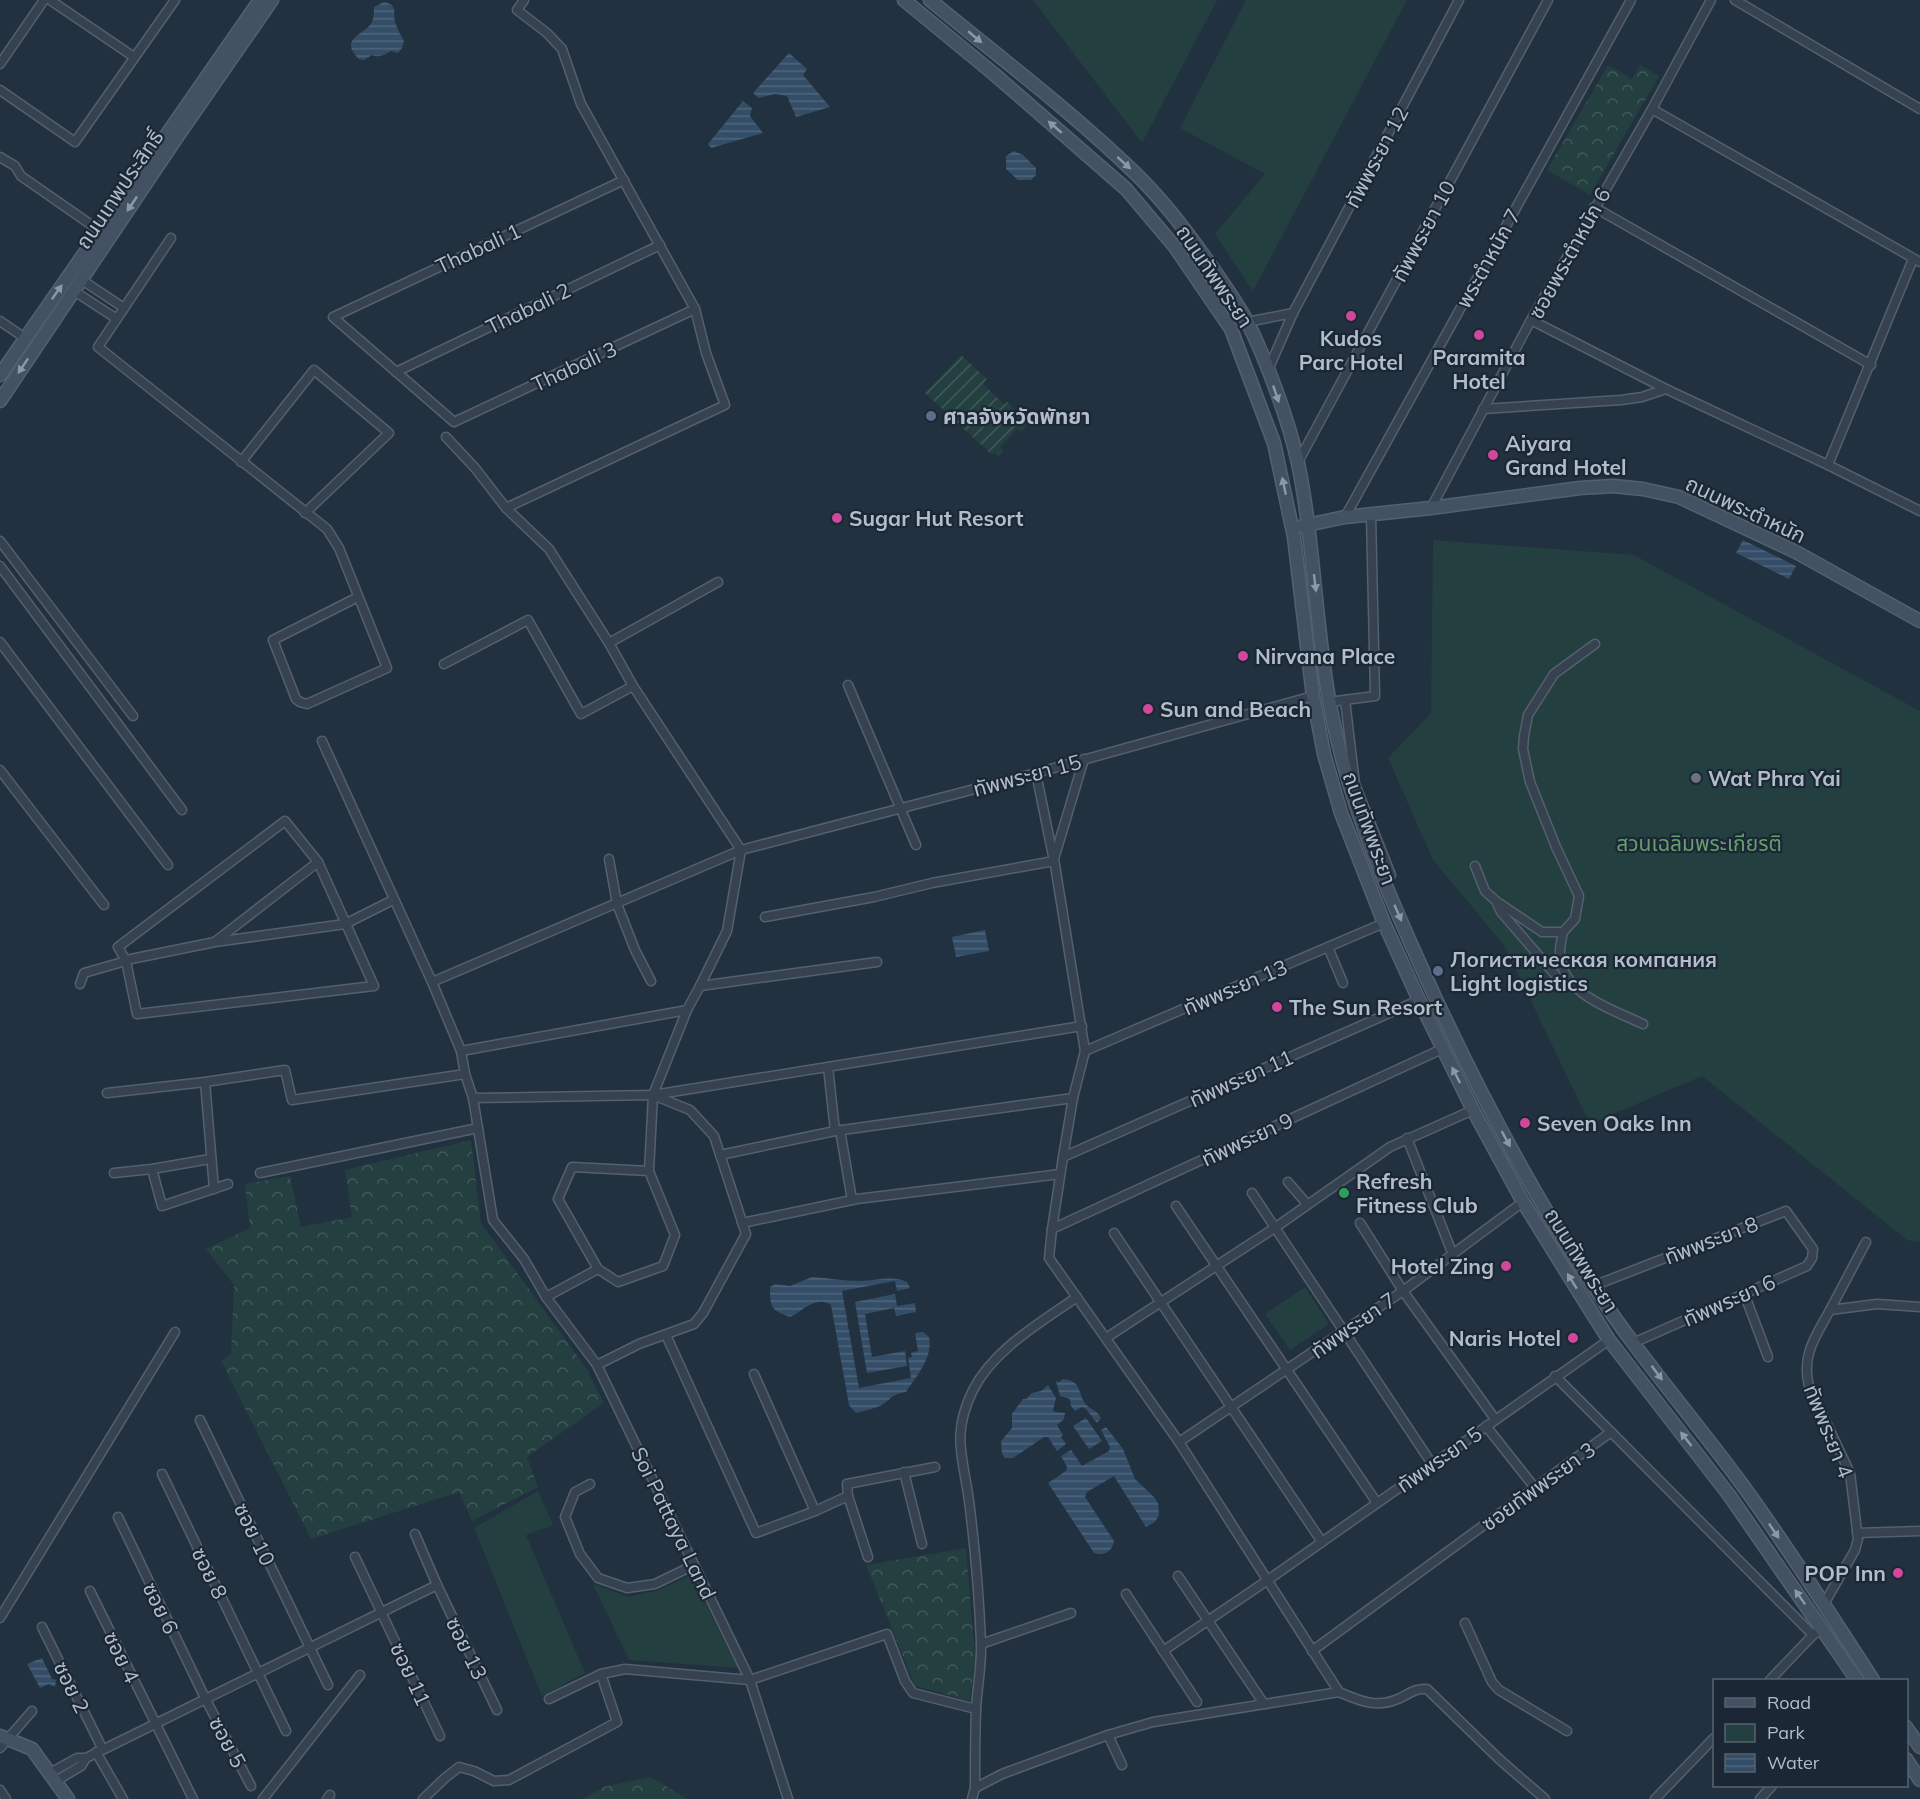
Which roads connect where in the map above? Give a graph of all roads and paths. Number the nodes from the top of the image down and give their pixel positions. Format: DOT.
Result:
graph roads {
  1 [pos="44,0"];
  2 [pos="50,0"];
  3 [pos="175,0"];
  4 [pos="260,0"];
  5 [pos="272,0"];
  6 [pos="524,0"];
  7 [pos="904,0"];
  8 [pos="930,0"];
  9 [pos="1459,0"];
  10 [pos="1548,0"];
  11 [pos="1631,0"];
  12 [pos="1711,0"];
  13 [pos="1735,0"];
  14 [pos="134,57"];
  15 [pos="1004,61"];
  16 [pos="0,64"];
  17 [pos="994,74"];
  18 [pos="0,90"];
  19 [pos="1652,109"];
  20 [pos="1920,109"];
  21 [pos="0,157"];
  22 [pos="624,180"];
  23 [pos="1594,207"];
  24 [pos="100,231"];
  25 [pos="1189,236"];
  26 [pos="171,238"];
  27 [pos="660,245"];
  28 [pos="1175,247"];
  29 [pos="1201,252"];
  30 [pos="1917,260"];
  31 [pos="1186,263"];
  32 [pos="82,280"];
  33 [pos="74,291"];
  34 [pos="124,308"];
  35 [pos="695,309"];
  36 [pos="1293,313"];
  37 [pos="117,319"];
  38 [pos="0,321"];
  39 [pos="1531,321"];
  40 [pos="1247,322"];
  41 [pos="25,338"];
  42 [pos="1871,365"];
  43 [pos="1268,370"];
  44 [pos="396,372"];
  45 [pos="0,375"];
  46 [pos="1666,389"];
  47 [pos="0,401"];
  48 [pos="1483,408"];
  49 [pos="446,437"];
  50 [pos="1292,437"];
  51 [pos="1274,443"];
  52 [pos="241,462"];
  53 [pos="1298,462"];
  54 [pos="1828,465"];
  55 [pos="506,508"];
  56 [pos="1431,508"];
  57 [pos="1920,511"];
  58 [pos="305,513"];
  59 [pos="1371,514"];
  60 [pos="1345,517"];
  61 [pos="1308,525"];
  62 [pos="1292,529"];
  63 [pos="0,541"];
  64 [pos="0,566"];
  65 [pos="718,582"];
  66 [pos="358,597"];
  67 [pos="1920,620"];
  68 [pos="0,642"];
  69 [pos="609,643"];
  70 [pos="1595,644"];
  71 [pos="444,664"];
  72 [pos="848,685"];
  73 [pos="633,686"];
  74 [pos="1313,696"];
  75 [pos="1345,700"];
  76 [pos="1329,702"];
  77 [pos="134,716"];
  78 [pos="322,741"];
  79 [pos="1084,759"];
  80 [pos="0,770"];
  81 [pos="1036,773"];
  82 [pos="901,809"];
  83 [pos="182,810"];
  84 [pos="916,845"];
  85 [pos="741,850"];
  86 [pos="609,859"];
  87 [pos="1054,860"];
  88 [pos="318,862"];
  89 [pos="168,865"];
  90 [pos="1475,866"];
  91 [pos="1383,879"];
  92 [pos="393,900"];
  93 [pos="1496,901"];
  94 [pos="617,904"];
  95 [pos="104,905"];
  96 [pos="765,917"];
  97 [pos="1384,922"];
  98 [pos="345,924"];
  99 [pos="1563,932"];
  100 [pos="215,942"];
  101 [pos="1328,948"];
  102 [pos="126,961"];
  103 [pos="877,962"];
  104 [pos="651,981"];
  105 [pos="432,982"];
  106 [pos="1343,983"];
  107 [pos="80,984"];
  108 [pos="700,986"];
  109 [pos="1573,987"];
  110 [pos="1419,1000"];
  111 [pos="687,1010"];
  112 [pos="1643,1024"];
  113 [pos="1082,1026"];
  114 [pos="1442,1049"];
  115 [pos="460,1051"];
  116 [pos="1085,1051"];
  117 [pos="828,1067"];
  118 [pos="465,1074"];
  119 [pos="205,1082"];
  120 [pos="107,1093"];
  121 [pos="653,1095"];
  122 [pos="473,1098"];
  123 [pos="1073,1098"];
  124 [pos="1473,1110"];
  125 [pos="478,1128"];
  126 [pos="838,1131"];
  127 [pos="1407,1138"];
  128 [pos="720,1155"];
  129 [pos="1063,1157"];
  130 [pos="210,1159"];
  131 [pos="152,1169"];
  132 [pos="649,1171"];
  133 [pos="114,1173"];
  134 [pos="260,1173"];
  135 [pos="1060,1174"];
  136 [pos="1288,1182"];
  137 [pos="228,1184"];
  138 [pos="214,1189"];
  139 [pos="1252,1193"];
  140 [pos="852,1200"];
  141 [pos="1523,1202"];
  142 [pos="1307,1204"];
  143 [pos="1176,1206"];
  144 [pos="742,1222"];
  145 [pos="1360,1223"];
  146 [pos="1275,1227"];
  147 [pos="1052,1229"];
  148 [pos="1114,1233"];
  149 [pos="1866,1242"];
  150 [pos="1814,1249"];
  151 [pos="1453,1255"];
  152 [pos="1217,1265"];
  153 [pos="598,1269"];
  154 [pos="1593,1286"];
  155 [pos="1403,1291"];
  156 [pos="1744,1293"];
  157 [pos="546,1297"];
  158 [pos="1077,1298"];
  159 [pos="1160,1302"];
  160 [pos="1920,1307"];
  161 [pos="1830,1310"];
  162 [pos="1345,1330"];
  163 [pos="175,1332"];
  164 [pos="666,1335"];
  165 [pos="1106,1338"];
  166 [pos="1609,1340"];
  167 [pos="1633,1343"];
  168 [pos="1768,1357"];
  169 [pos="597,1365"];
  170 [pos="1287,1371"];
  171 [pos="754,1374"];
  172 [pos="1555,1376"];
  173 [pos="1231,1407"];
  174 [pos="1495,1419"];
  175 [pos="200,1420"];
  176 [pos="1486,1426"];
  177 [pos="1611,1432"];
  178 [pos="1179,1442"];
  179 [pos="1431,1464"];
  180 [pos="935,1467"];
  181 [pos="904,1472"];
  182 [pos="162,1474"];
  183 [pos="590,1484"];
  184 [pos="1743,1485"];
  185 [pos="1535,1488"];
  186 [pos="1730,1495"];
  187 [pos="848,1496"];
  188 [pos="1751,1497"];
  189 [pos="1377,1503"];
  190 [pos="1737,1506"];
  191 [pos="815,1511"];
  192 [pos="118,1517"];
  193 [pos="1920,1531"];
  194 [pos="1857,1533"];
  195 [pos="415,1534"];
  196 [pos="1322,1542"];
  197 [pos="922,1544"];
  198 [pos="355,1557"];
  199 [pos="868,1557"];
  200 [pos="694,1565"];
  201 [pos="1178,1576"];
  202 [pos="1268,1580"];
  203 [pos="437,1585"];
  204 [pos="90,1591"];
  205 [pos="1126,1594"];
  206 [pos="1824,1604"];
  207 [pos="381,1612"];
  208 [pos="1071,1613"];
  209 [pos="0,1618"];
  210 [pos="1208,1620"];
  211 [pos="1465,1623"];
  212 [pos="42,1626"];
  213 [pos="1817,1632"];
  214 [pos="981,1644"];
  215 [pos="309,1647"];
  216 [pos="1163,1651"];
  217 [pos="1312,1651"];
  218 [pos="257,1673"];
  219 [pos="601,1674"];
  220 [pos="360,1675"];
  221 [pos="1771,1679"];
  222 [pos="1856,1679"];
  223 [pos="1873,1679"];
  224 [pos="750,1680"];
  225 [pos="328,1685"];
  226 [pos="1339,1692"];
  227 [pos="205,1698"];
  228 [pos="549,1700"];
  229 [pos="1197,1702"];
  230 [pos="1264,1704"];
  231 [pos="976,1709"];
  232 [pos="497,1710"];
  233 [pos="32,1711"];
  234 [pos="154,1723"];
  235 [pos="286,1731"];
  236 [pos="1567,1731"];
  237 [pos="1908,1731"];
  238 [pos="1108,1735"];
  239 [pos="440,1736"];
  240 [pos="5,1737"];
  241 [pos="1713,1739"];
  242 [pos="1920,1747"];
  243 [pos="0,1748"];
  244 [pos="99,1750"];
  245 [pos="1908,1762"];
  246 [pos="1122,1765"];
  247 [pos="53,1777"];
  248 [pos="1920,1780"];
  249 [pos="251,1786"];
  250 [pos="1770,1787"];
  251 [pos="975,1788"];
  252 [pos="0,1790"];
  253 [pos="6,1799"];
  254 [pos="68,1799"];
  255 [pos="123,1799"];
  256 [pos="193,1799"];
  257 [pos="263,1799"];
  258 [pos="423,1799"];
  259 [pos="788,1799"];
  260 [pos="972,1799"];
  261 [pos="1545,1799"];
  262 [pos="1655,1799"];
  263 [pos="1760,1799"];
  1 -- 16 [label="street"];
  2 -- 14 [label="street"];
  3 -- 14 [label="street"];
  4 -- 24 [label="main road, ถนนเทพประสิทธิ์"];
  5 -- 32 [label="main road, ถนนเทพประสิทธิ์, one-way"];
  6 -- 22 [label="street"];
  7 -- 17 [label="main road, ถนนทัพพระยา"];
  8 -- 15 [label="main road, ถนนทัพพระยา, one-way"];
  9 -- 36 [label="street, ทัพพระยา 12"];
  10 -- 53 [label="street, ทัพพระยา 10"];
  11 -- 60 [label="street, พระตำหนัก 7"];
  12 -- 19 [label="street, ซอยพระตำหนัก 6"];
  13 -- 20 [label="street"];
  14 -- 18 [label="street"];
  15 -- 17 [label="main road"];
  15 -- 25 [label="main road, ถนนทัพพระยา, one-way"];
  28 -- 17 [label="main road, ถนนทัพพระยา, one-way"];
  19 -- 23 [label="street, ซอยพระตำหนัก 6"];
  19 -- 30 [label="street"];
  21 -- 24 [label="street"];
  22 -- 27 [label="street"];
  22 -- 44 [label="street, Thabali 1"];
  23 -- 39 [label="street, ซอยพระตำหนัก 6"];
  23 -- 42 [label="street"];
  41 -- 24 [label="main road, ถนนเทพประสิทธิ์, one-way"];
  25 -- 28 [label="main road"];
  25 -- 29 [label="main road, ถนนทัพพระยา"];
  26 -- 34 [label="street"];
  27 -- 35 [label="street"];
  27 -- 44 [label="street, Thabali 2"];
  28 -- 31 [label="main road, ถนนทัพพระยา"];
  29 -- 31 [label="main road"];
  29 -- 40 [label="main road, ถนนทัพพระยา"];
  30 -- 42 [label="street"];
  31 -- 51 [label="main road, ถนนทัพพระยา"];
  32 -- 33 [label="main road, ถนนเทพประสิทธิ์"];
  32 -- 34 [label="street"];
  33 -- 37 [label="street"];
  33 -- 47 [label="main road, ถนนเทพประสิทธิ์, one-way"];
  34 -- 37 [label="street"];
  35 -- 44 [label="street, Thabali 3"];
  35 -- 55 [label="street"];
  36 -- 40 [label="street"];
  36 -- 43 [label="street, ทัพพระยา 12"];
  37 -- 52 [label="street"];
  38 -- 41 [label="street"];
  39 -- 46 [label="street"];
  39 -- 48 [label="street, ซอยพระตำหนัก 6"];
  40 -- 43 [label="main road, ถนนทัพพระยา"];
  41 -- 45 [label="main road, ถนนเทพประสิทธิ์"];
  42 -- 54 [label="street"];
  43 -- 50 [label="main road, ถนนทัพพระยา, one-way"];
  46 -- 48 [label="street"];
  46 -- 54 [label="street"];
  48 -- 56 [label="street, ซอยพระตำหนัก 6"];
  49 -- 55 [label="street"];
  50 -- 51 [label="main road"];
  50 -- 53 [label="main road, ถนนทัพพระยา"];
  62 -- 51 [label="main road, ถนนทัพพระยา, one-way"];
  52 -- 58 [label="street"];
  52 -- 58 [label="street"];
  53 -- 61 [label="main road, ถนนทัพพระยา"];
  54 -- 57 [label="street"];
  55 -- 69 [label="street"];
  56 -- 59 [label="main road, ถนนพระตำหนัก"];
  56 -- 67 [label="main road, ถนนพระตำหนัก"];
  58 -- 66 [label="street"];
  59 -- 60 [label="main road, ถนนพระตำหนัก"];
  59 -- 75 [label="street"];
  60 -- 61 [label="main road, ถนนพระตำหนัก"];
  61 -- 62 [label="main road, ถนนพระตำหนัก"];
  61 -- 76 [label="main road, ถนนทัพพระยา, one-way"];
  62 -- 74 [label="main road, ถนนทัพพระยา"];
  63 -- 77 [label="street"];
  64 -- 83 [label="street"];
  65 -- 69 [label="street"];
  66 -- 66 [label="street"];
  68 -- 89 [label="street"];
  69 -- 73 [label="street"];
  70 -- 99 [label="street"];
  71 -- 73 [label="street"];
  72 -- 82 [label="street"];
  73 -- 85 [label="street"];
  74 -- 79 [label="street, ทัพพระยา 15"];
  74 -- 97 [label="main road, ถนนทัพพระยา"];
  75 -- 76 [label="street"];
  75 -- 91 [label="street"];
  76 -- 91 [label="main road, ถนนทัพพระยา"];
  78 -- 92 [label="street, Soi Pattaya Land"];
  79 -- 81 [label="street, ทัพพระยา 15"];
  79 -- 87 [label="street"];
  80 -- 95 [label="street"];
  81 -- 82 [label="street, ทัพพระยา 15"];
  81 -- 87 [label="street"];
  82 -- 84 [label="street"];
  82 -- 85 [label="street, ทัพพระยา 15"];
  85 -- 94 [label="street, ทัพพระยา 15"];
  85 -- 108 [label="street"];
  86 -- 94 [label="street"];
  87 -- 96 [label="street"];
  87 -- 113 [label="street"];
  88 -- 98 [label="street"];
  88 -- 100 [label="street"];
  88 -- 102 [label="street"];
  90 -- 93 [label="street"];
  91 -- 154 [label="main road, ถนนทัพพระยา, one-way"];
  92 -- 98 [label="street"];
  92 -- 105 [label="street, Soi Pattaya Land"];
  93 -- 99 [label="street"];
  93 -- 109 [label="street"];
  94 -- 104 [label="street"];
  94 -- 105 [label="street, ทัพพระยา 15"];
  97 -- 101 [label="street, ทัพพระยา 13"];
  97 -- 110 [label="main road, ถนนทัพพระยา"];
  98 -- 100 [label="street"];
  98 -- 102 [label="street"];
  99 -- 109 [label="street"];
  100 -- 102 [label="street"];
  101 -- 106 [label="street"];
  101 -- 116 [label="street, ทัพพระยา 13"];
  102 -- 107 [label="street"];
  103 -- 108 [label="street"];
  105 -- 115 [label="street, Soi Pattaya Land"];
  108 -- 111 [label="street"];
  109 -- 112 [label="street"];
  110 -- 114 [label="main road, ถนนทัพพระยา"];
  110 -- 129 [label="street, ทัพพระยา 11"];
  111 -- 115 [label="street"];
  111 -- 121 [label="street"];
  113 -- 116 [label="street"];
  113 -- 117 [label="street"];
  124 -- 114 [label="main road, ถนนทัพพระยา, one-way"];
  114 -- 147 [label="street, ทัพพระยา 9"];
  115 -- 118 [label="street, Soi Pattaya Land"];
  116 -- 123 [label="street"];
  117 -- 121 [label="street"];
  117 -- 126 [label="street"];
  118 -- 119 [label="street"];
  118 -- 122 [label="street, Soi Pattaya Land"];
  119 -- 120 [label="street"];
  119 -- 130 [label="street"];
  121 -- 122 [label="street"];
  121 -- 128 [label="street"];
  121 -- 132 [label="street"];
  122 -- 125 [label="street, Soi Pattaya Land"];
  123 -- 126 [label="street"];
  123 -- 129 [label="street"];
  124 -- 127 [label="street"];
  124 -- 141 [label="main road, ถนนทัพพระยา"];
  125 -- 134 [label="street"];
  125 -- 157 [label="street, Soi Pattaya Land"];
  126 -- 128 [label="street"];
  126 -- 140 [label="street"];
  127 -- 142 [label="street"];
  127 -- 151 [label="street"];
  128 -- 144 [label="street"];
  129 -- 135 [label="street"];
  130 -- 131 [label="street"];
  130 -- 138 [label="street"];
  131 -- 133 [label="street"];
  131 -- 138 [label="street"];
  132 -- 153 [label="street"];
  132 -- 153 [label="street"];
  135 -- 140 [label="street"];
  135 -- 147 [label="street"];
  136 -- 142 [label="street"];
  137 -- 138 [label="street"];
  139 -- 146 [label="street"];
  140 -- 144 [label="street"];
  141 -- 151 [label="street, ทัพพระยา 7"];
  166 -- 141 [label="main road, ถนนทัพพระยา, one-way"];
  142 -- 146 [label="street"];
  143 -- 152 [label="street"];
  144 -- 164 [label="street"];
  145 -- 155 [label="street"];
  146 -- 152 [label="street"];
  146 -- 162 [label="street"];
  147 -- 158 [label="street"];
  148 -- 159 [label="street"];
  149 -- 161 [label="street, ทัพพระยา 4"];
  150 -- 154 [label="street, ทัพพระยา 8"];
  150 -- 156 [label="street, ทัพพระยา 6"];
  151 -- 155 [label="street, ทัพพระยา 7"];
  152 -- 159 [label="street"];
  152 -- 170 [label="street"];
  153 -- 157 [label="street"];
  154 -- 167 [label="main road, ถนนทัพพระยา"];
  155 -- 162 [label="street, ทัพพระยา 7"];
  155 -- 174 [label="street"];
  156 -- 167 [label="street, ทัพพระยา 6"];
  156 -- 168 [label="street"];
  157 -- 169 [label="street, Soi Pattaya Land"];
  158 -- 165 [label="street"];
  158 -- 214 [label="street"];
  159 -- 165 [label="street"];
  159 -- 173 [label="street"];
  160 -- 161 [label="street"];
  161 -- 194 [label="street, ทัพพระยา 4"];
  162 -- 170 [label="street, ทัพพระยา 7"];
  162 -- 179 [label="street"];
  163 -- 209 [label="street"];
  164 -- 169 [label="street"];
  164 -- 191 [label="street"];
  165 -- 178 [label="street"];
  166 -- 172 [label="street, ทัพพระยา 5"];
  186 -- 166 [label="main road, ถนนทัพพระยา, one-way"];
  167 -- 184 [label="main road, ถนนทัพพระยา, one-way"];
  169 -- 200 [label="street, Soi Pattaya Land"];
  170 -- 173 [label="street, ทัพพระยา 7"];
  170 -- 189 [label="street"];
  171 -- 191 [label="street"];
  172 -- 174 [label="street, ทัพพระยา 5"];
  172 -- 177 [label="street"];
  173 -- 178 [label="street, ทัพพระยา 7"];
  173 -- 196 [label="street"];
  174 -- 176 [label="street, ทัพพระยา 5"];
  175 -- 215 [label="street, ซอย 10"];
  176 -- 179 [label="street, ทัพพระยา 5"];
  176 -- 185 [label="street"];
  177 -- 185 [label="street, ซอยทัพพระยา 3"];
  177 -- 213 [label="street, ซอยทัพพระยา 3"];
  178 -- 202 [label="street"];
  179 -- 189 [label="street, ทัพพระยา 5"];
  180 -- 181 [label="street"];
  181 -- 187 [label="street"];
  181 -- 197 [label="street"];
  182 -- 218 [label="street, ซอย 8"];
  183 -- 200 [label="street"];
  184 -- 186 [label="main road"];
  184 -- 188 [label="main road, ถนนทัพพระยา"];
  185 -- 217 [label="street, ซอยทัพพระยา 3"];
  186 -- 190 [label="main road, ถนนทัพพระยา"];
  187 -- 191 [label="street"];
  187 -- 199 [label="street"];
  188 -- 190 [label="main road"];
  188 -- 206 [label="main road, ถนนทัพพระยา, one-way"];
  189 -- 196 [label="street, ทัพพระยา 5"];
  213 -- 190 [label="main road, ถนนทัพพระยา, one-way"];
  192 -- 227 [label="street, ซอย 6"];
  193 -- 194 [label="street"];
  194 -- 206 [label="street, ทัพพระยา 4"];
  195 -- 203 [label="street, ซอย 13"];
  196 -- 202 [label="street, ทัพพระยา 5"];
  198 -- 207 [label="street, ซอย 11"];
  200 -- 224 [label="street, Soi Pattaya Land"];
  201 -- 210 [label="street"];
  202 -- 210 [label="street, ทัพพระยา 5"];
  202 -- 217 [label="street"];
  203 -- 207 [label="street"];
  203 -- 232 [label="street, ซอย 13"];
  204 -- 234 [label="street, ซอย 4"];
  205 -- 216 [label="street"];
  206 -- 223 [label="main road, ถนนทัพพระยา"];
  207 -- 215 [label="street"];
  207 -- 239 [label="street, ซอย 11"];
  208 -- 214 [label="street"];
  210 -- 216 [label="street, ทัพพระยา 5"];
  210 -- 230 [label="street"];
  211 -- 236 [label="street"];
  212 -- 244 [label="street, ซอย 2"];
  213 -- 221 [label="street"];
  213 -- 222 [label="main road, ถนนทัพพระยา"];
  214 -- 231 [label="street"];
  215 -- 218 [label="street"];
  215 -- 225 [label="street, ซอย 10"];
  216 -- 229 [label="street"];
  217 -- 226 [label="street"];
  218 -- 227 [label="street"];
  218 -- 235 [label="street, ซอย 8"];
  219 -- 224 [label="street"];
  219 -- 228 [label="street"];
  219 -- 258 [label="street"];
  220 -- 257 [label="street"];
  224 -- 231 [label="street"];
  224 -- 259 [label="street, Soi Pattaya Land"];
  226 -- 230 [label="street"];
  226 -- 261 [label="street"];
  227 -- 234 [label="street"];
  227 -- 249 [label="street, ซอย 5"];
  230 -- 238 [label="street"];
  231 -- 251 [label="street"];
  233 -- 240 [label="street"];
  234 -- 244 [label="street"];
  234 -- 256 [label="street, ซอย 4"];
  237 -- 242 [label="main road"];
  238 -- 246 [label="street"];
  238 -- 251 [label="street"];
  240 -- 243 [label="street"];
  240 -- 247 [label="main road"];
  241 -- 262 [label="street"];
  244 -- 247 [label="street"];
  244 -- 255 [label="street, ซอย 2"];
  245 -- 248 [label="main road"];
  247 -- 254 [label="main road"];
  250 -- 263 [label="street"];
  251 -- 260 [label="street"];
  252 -- 253 [label="street"];
}
